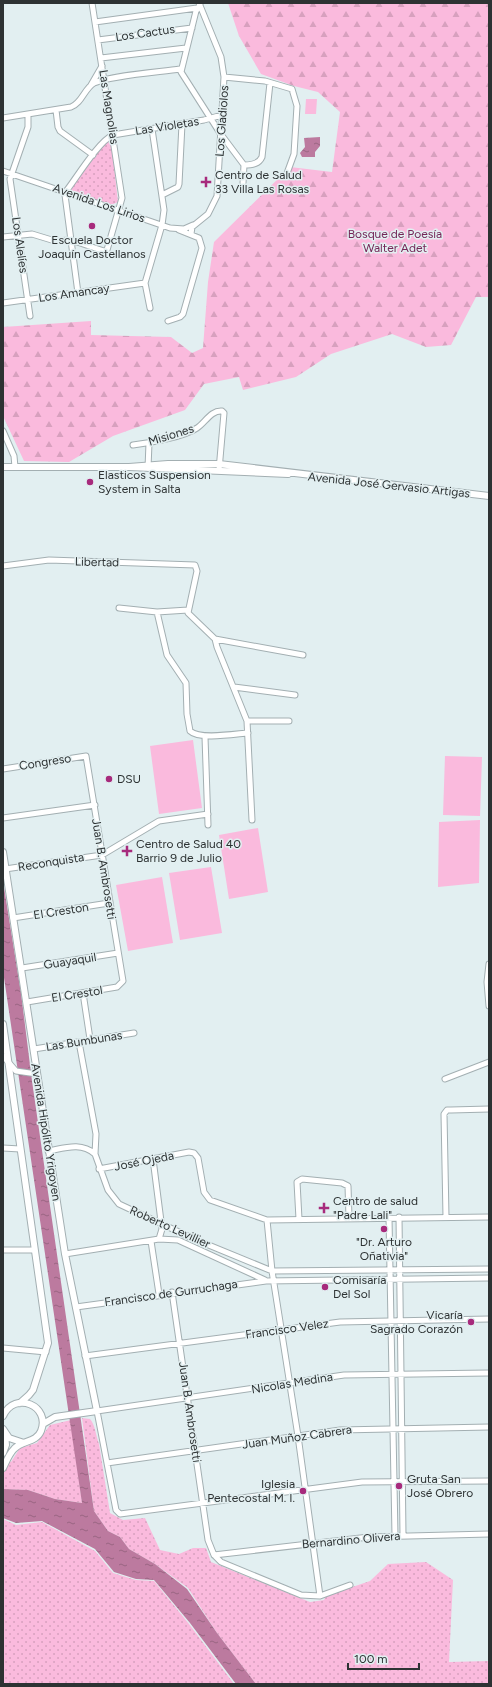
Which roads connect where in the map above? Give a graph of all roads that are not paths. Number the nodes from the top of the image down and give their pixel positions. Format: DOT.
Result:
graph roads {
  1 [pos="92,3"];
  2 [pos="199,5"];
  3 [pos="95,22"];
  4 [pos="192,28"];
  5 [pos="98,40"];
  6 [pos="186,48"];
  7 [pos="101,58"];
  8 [pos="102,65"];
  9 [pos="180,69"];
  10 [pos="224,77"];
  11 [pos="105,80"];
  12 [pos="270,83"];
  13 [pos="90,86"];
  14 [pos="56,110"];
  15 [pos="28,114"];
  16 [pos="222,115"];
  17 [pos="3,118"];
  18 [pos="212,118"];
  19 [pos="182,124"];
  20 [pos="152,128"];
  21 [pos="220,133"];
  22 [pos="113,134"];
  23 [pos="230,147"];
  24 [pos="219,150"];
  25 [pos="93,155"];
  26 [pos="244,165"];
  27 [pos="3,171"];
  28 [pos="12,174"];
  29 [pos="286,176"];
  30 [pos="243,183"];
  31 [pos="66,192"];
  32 [pos="162,195"];
  33 [pos="119,210"];
  34 [pos="194,224"];
  35 [pos="162,225"];
  36 [pos="175,229"];
  37 [pos="191,234"];
  38 [pos="18,236"];
  39 [pos="3,237"];
  40 [pos="71,240"];
  41 [pos="145,283"];
  42 [pos="78,293"];
  43 [pos="28,300"];
  44 [pos="3,303"];
  45 [pos="150,308"];
  46 [pos="30,316"];
  47 [pos="168,321"];
  48 [pos="3,431"];
  49 [pos="149,443"];
  50 [pos="133,445"];
  51 [pos="3,467"];
  52 [pos="15,467"];
  53 [pos="148,467"];
  54 [pos="219,467"];
  55 [pos="489,496"];
  56 [pos="3,566"];
  57 [pos="119,608"];
  58 [pos="188,610"];
  59 [pos="157,612"];
  60 [pos="215,638"];
  61 [pos="304,655"];
  62 [pos="234,687"];
  63 [pos="295,695"];
  64 [pos="247,721"];
  65 [pos="289,721"];
  66 [pos="248,733"];
  67 [pos="206,736"];
  68 [pos="86,756"];
  69 [pos="3,769"];
  70 [pos="95,806"];
  71 [pos="208,814"];
  72 [pos="3,818"];
  73 [pos="252,820"];
  74 [pos="208,825"];
  75 [pos="3,852"];
  76 [pos="102,855"];
  77 [pos="5,869"];
  78 [pos="109,903"];
  79 [pos="13,918"];
  80 [pos="118,953"];
  81 [pos="489,964"];
  82 [pos="22,968"];
  83 [pos="123,981"];
  84 [pos="83,993"];
  85 [pos="489,1001"];
  86 [pos="28,1002"];
  87 [pos="489,1006"];
  88 [pos="3,1024"];
  89 [pos="134,1033"];
  90 [pos="90,1039"];
  91 [pos="79,1042"];
  92 [pos="34,1049"];
  93 [pos="3,1056"];
  94 [pos="8,1062"];
  95 [pos="489,1062"];
  96 [pos="16,1071"];
  97 [pos="35,1074"];
  98 [pos="11,1080"];
  99 [pos="445,1080"];
  100 [pos="489,1109"];
  101 [pos="3,1148"];
  102 [pos="20,1149"];
  103 [pos="48,1151"];
  104 [pos="95,1154"];
  105 [pos="153,1159"];
  106 [pos="99,1169"];
  107 [pos="399,1217"];
  108 [pos="446,1217"];
  109 [pos="489,1217"];
  110 [pos="349,1218"];
  111 [pos="389,1218"];
  112 [pos="299,1219"];
  113 [pos="266,1220"];
  114 [pos="162,1224"];
  115 [pos="159,1240"];
  116 [pos="151,1241"];
  117 [pos="3,1250"];
  118 [pos="34,1250"];
  119 [pos="65,1254"];
  120 [pos="489,1269"];
  121 [pos="272,1271"];
  122 [pos="390,1271"];
  123 [pos="400,1271"];
  124 [pos="489,1278"];
  125 [pos="266,1280"];
  126 [pos="391,1280"];
  127 [pos="400,1280"];
  128 [pos="274,1281"];
  129 [pos="172,1292"];
  130 [pos="159,1294"];
  131 [pos="76,1307"];
  132 [pos="489,1319"];
  133 [pos="391,1321"];
  134 [pos="400,1321"];
  135 [pos="282,1330"];
  136 [pos="180,1344"];
  137 [pos="3,1348"];
  138 [pos="46,1352"];
  139 [pos="85,1356"];
  140 [pos="489,1373"];
  141 [pos="393,1375"];
  142 [pos="401,1375"];
  143 [pos="290,1383"];
  144 [pos="188,1398"];
  145 [pos="20,1403"];
  146 [pos="97,1411"];
  147 [pos="39,1412"];
  148 [pos="3,1416"];
  149 [pos="58,1417"];
  150 [pos="43,1424"];
  151 [pos="489,1427"];
  152 [pos="393,1428"];
  153 [pos="401,1428"];
  154 [pos="4,1432"];
  155 [pos="298,1436"];
  156 [pos="24,1443"];
  157 [pos="4,1452"];
  158 [pos="196,1452"];
  159 [pos="107,1463"];
  160 [pos="3,1468"];
  161 [pos="489,1481"];
  162 [pos="394,1482"];
  163 [pos="402,1482"];
  164 [pos="306,1490"];
  165 [pos="203,1504"];
  166 [pos="489,1534"];
  167 [pos="403,1535"];
  168 [pos="395,1536"];
  169 [pos="313,1544"];
  170 [pos="214,1555"];
  171 [pos="350,1585"];
  172 [pos="320,1596"];
  1 -- 3 [label="street, Las Magnolias"];
  2 -- 3 [label="street"];
  2 -- 4 [label="street"];
  2 -- 10 [label="street, Los Gladiolos"];
  3 -- 5 [label="street, Las Magnolias"];
  4 -- 5 [label="street, Los Cactus"];
  4 -- 6 [label="street"];
  5 -- 7 [label="street, Las Magnolias"];
  6 -- 7 [label="street"];
  6 -- 9 [label="street"];
  7 -- 8 [label="street, Las Magnolias"];
  8 -- 11 [label="street, Las Magnolias"];
  8 -- 13 [label="street"];
  9 -- 11 [label="street"];
  9 -- 18 [label="street"];
  10 -- 12 [label="street"];
  10 -- 16 [label="street, Los Gladiolos"];
  11 -- 13 [label="street"];
  11 -- 22 [label="street, Las Magnolias"];
  12 -- 26 [label="street"];
  12 -- 29 [label="street"];
  13 -- 14 [label="street"];
  14 -- 15 [label="street"];
  14 -- 25 [label="street"];
  15 -- 17 [label="street"];
  15 -- 28 [label="street, Los Alelíes"];
  16 -- 18 [label="street, Las Violetas"];
  16 -- 21 [label="street, Los Gladiolos"];
  18 -- 19 [label="street, Las Violetas"];
  18 -- 21 [label="street"];
  19 -- 20 [label="street, Las Violetas"];
  19 -- 32 [label="street"];
  20 -- 22 [label="street, Las Violetas"];
  20 -- 32 [label="street"];
  21 -- 23 [label="street"];
  21 -- 24 [label="street, Los Gladiolos"];
  22 -- 25 [label="street"];
  22 -- 33 [label="street, Las Magnolias"];
  23 -- 24 [label="street"];
  23 -- 26 [label="street"];
  24 -- 34 [label="street, Los Gladiolos"];
  25 -- 31 [label="street"];
  26 -- 30 [label="street"];
  27 -- 28 [label="street, Avenida Los Lirios"];
  28 -- 31 [label="street, Avenida Los Lirios"];
  28 -- 38 [label="street, Los Alelíes"];
  31 -- 33 [label="street, Avenida Los Lirios"];
  31 -- 40 [label="street"];
  32 -- 35 [label="street"];
  33 -- 35 [label="street, Avenida Los Lirios"];
  33 -- 40 [label="street, Las Magnolias"];
  34 -- 36 [label="street"];
  34 -- 37 [label="street"];
  35 -- 36 [label="street, Avenida Los Lirios"];
  35 -- 41 [label="street"];
  36 -- 37 [label="street"];
  37 -- 47 [label="street"];
  38 -- 39 [label="street"];
  38 -- 40 [label="street"];
  38 -- 43 [label="street, Los Alelíes"];
  40 -- 42 [label="street"];
  41 -- 42 [label="street, Los Amancay"];
  41 -- 45 [label="street"];
  42 -- 43 [label="street, Los Amancay"];
  43 -- 44 [label="street, Los Amancay"];
  43 -- 46 [label="street, Los Alelíes"];
  48 -- 52 [label="street"];
  49 -- 50 [label="street, Misiones"];
  49 -- 53 [label="street"];
  49 -- 54 [label="street, Misiones"];
  51 -- 52 [label="main road, Avenida José Gervasio Artigas"];
  52 -- 53 [label="main road, Avenida José Gervasio Artigas"];
  53 -- 54 [label="main road, Avenida José Gervasio Artigas"];
  54 -- 55 [label="main road, Avenida José Gervasio Artigas"];
  56 -- 58 [label="street, Libertad"];
  57 -- 59 [label="street"];
  58 -- 59 [label="street"];
  58 -- 60 [label="street"];
  59 -- 67 [label="street"];
  60 -- 61 [label="street"];
  60 -- 62 [label="street"];
  62 -- 63 [label="street"];
  62 -- 64 [label="street"];
  64 -- 65 [label="street"];
  64 -- 66 [label="street"];
  66 -- 67 [label="street"];
  66 -- 73 [label="street"];
  67 -- 71 [label="street"];
  68 -- 69 [label="street, Congreso"];
  68 -- 70 [label="street, Juan B. Ambrosetti"];
  70 -- 72 [label="street"];
  70 -- 76 [label="street, Juan B. Ambrosetti"];
  71 -- 74 [label="street"];
  71 -- 76 [label="street, Reconquista"];
  75 -- 77 [label="main road, Avenida Hipólito Yrigoyen"];
  76 -- 77 [label="street, Reconquista"];
  76 -- 78 [label="street, Juan B. Ambrosetti"];
  77 -- 79 [label="main road, Avenida Hipólito Yrigoyen"];
  78 -- 79 [label="street, El Creston"];
  78 -- 80 [label="street, Juan B. Ambrosetti"];
  79 -- 82 [label="main road, Avenida Hipólito Yrigoyen"];
  80 -- 82 [label="street, Guayaquil"];
  80 -- 83 [label="street, Juan B. Ambrosetti"];
  81 -- 85 [label="street"];
  82 -- 86 [label="main road, Avenida Hipólito Yrigoyen"];
  83 -- 84 [label="street, El Crestol"];
  84 -- 86 [label="street, El Crestol"];
  84 -- 90 [label="street"];
  85 -- 87 [label="street"];
  86 -- 92 [label="main road, Avenida Hipólito Yrigoyen"];
  88 -- 94 [label="main road"];
  89 -- 90 [label="street, Las Bumbunas"];
  90 -- 91 [label="street, Las Bumbunas"];
  91 -- 92 [label="street, Las Bumbunas"];
  91 -- 104 [label="street, Roberto Levillier"];
  92 -- 97 [label="main road, Avenida Hipólito Yrigoyen"];
  93 -- 94 [label="street"];
  94 -- 96 [label="street"];
  94 -- 98 [label="main road"];
  95 -- 99 [label="street"];
  96 -- 97 [label="street"];
  96 -- 98 [label="street"];
  97 -- 103 [label="main road, Avenida Hipólito Yrigoyen"];
  98 -- 102 [label="main road"];
  100 -- 108 [label="street"];
  101 -- 102 [label="street"];
  102 -- 118 [label="main road"];
  103 -- 104 [label="street"];
  103 -- 119 [label="main road, Avenida Hipólito Yrigoyen"];
  104 -- 106 [label="street, Roberto Levillier"];
  105 -- 106 [label="street, José Ojeda"];
  105 -- 113 [label="street, José Ojeda"];
  105 -- 114 [label="street"];
  106 -- 114 [label="street, Roberto Levillier"];
  107 -- 108 [label="street"];
  107 -- 111 [label="street"];
  107 -- 123 [label="street"];
  108 -- 109 [label="street"];
  110 -- 111 [label="street"];
  110 -- 112 [label="street"];
  110 -- 112 [label="street"];
  111 -- 122 [label="street"];
  112 -- 113 [label="street"];
  113 -- 121 [label="street"];
  114 -- 115 [label="street"];
  114 -- 121 [label="street, Roberto Levillier"];
  115 -- 116 [label="street"];
  115 -- 125 [label="street, Roberto Levillier"];
  116 -- 119 [label="street"];
  116 -- 130 [label="street"];
  117 -- 118 [label="street"];
  118 -- 138 [label="main road"];
  119 -- 131 [label="main road, Avenida Hipólito Yrigoyen"];
  120 -- 123 [label="street"];
  121 -- 122 [label="street"];
  121 -- 128 [label="street"];
  122 -- 123 [label="street"];
  122 -- 126 [label="street"];
  123 -- 127 [label="street"];
  124 -- 127 [label="street"];
  125 -- 128 [label="street"];
  125 -- 129 [label="street, Francisco de Gurruchaga"];
  126 -- 127 [label="street"];
  126 -- 128 [label="street"];
  126 -- 133 [label="street"];
  127 -- 134 [label="street"];
  128 -- 135 [label="street"];
  129 -- 130 [label="street, Francisco de Gurruchaga"];
  129 -- 136 [label="street, Juan B. Ambrosetti"];
  130 -- 131 [label="street, Francisco de Gurruchaga"];
  131 -- 139 [label="main road, Avenida Hipólito Yrigoyen"];
  132 -- 134 [label="street, Francisco Velez"];
  133 -- 134 [label="street, Francisco Velez"];
  133 -- 135 [label="street, Francisco Velez"];
  133 -- 141 [label="street"];
  134 -- 142 [label="street"];
  135 -- 136 [label="street, Francisco Velez"];
  135 -- 143 [label="street"];
  136 -- 139 [label="street, Francisco Velez"];
  136 -- 144 [label="street, Juan B. Ambrosetti"];
  137 -- 138 [label="street"];
  138 -- 145 [label="main road"];
  139 -- 146 [label="main road, Avenida Hipólito Yrigoyen"];
  140 -- 142 [label="street, Nicolas Medina"];
  141 -- 142 [label="street, Nicolas Medina"];
  141 -- 143 [label="street, Nicolas Medina"];
  141 -- 152 [label="street"];
  142 -- 153 [label="street"];
  143 -- 144 [label="street, Nicolas Medina"];
  143 -- 155 [label="street"];
  144 -- 146 [label="street, Nicolas Medina"];
  144 -- 158 [label="street, Juan B. Ambrosetti"];
  145 -- 147 [label="main road"];
  145 -- 148 [label="main road"];
  146 -- 149 [label="main road"];
  146 -- 159 [label="street"];
  147 -- 149 [label="main road"];
  147 -- 150 [label="main road"];
  149 -- 150 [label="main road"];
  150 -- 156 [label="main road"];
  151 -- 153 [label="street, Juan Muñoz Cabrera"];
  152 -- 153 [label="street, Juan Muñoz Cabrera"];
  152 -- 155 [label="street, Juan Muñoz Cabrera"];
  152 -- 162 [label="street"];
  153 -- 163 [label="street"];
  154 -- 156 [label="main road"];
  154 -- 157 [label="main road"];
  155 -- 158 [label="street, Juan Muñoz Cabrera"];
  155 -- 164 [label="street"];
  156 -- 160 [label="main road"];
  158 -- 159 [label="street, Juan Muñoz Cabrera"];
  158 -- 165 [label="street, Juan B. Ambrosetti"];
  159 -- 165 [label="street"];
  161 -- 163 [label="street"];
  162 -- 163 [label="street"];
  162 -- 164 [label="street"];
  162 -- 168 [label="street"];
  163 -- 167 [label="street"];
  164 -- 165 [label="street"];
  164 -- 169 [label="street"];
  165 -- 170 [label="street, Juan B. Ambrosetti"];
  166 -- 167 [label="street, Bernardino Olivera"];
  167 -- 168 [label="street, Bernardino Olivera"];
  168 -- 169 [label="street, Bernardino Olivera"];
  169 -- 170 [label="street, Bernardino Olivera"];
  169 -- 172 [label="street"];
  170 -- 172 [label="street"];
  171 -- 172 [label="street"];
}
